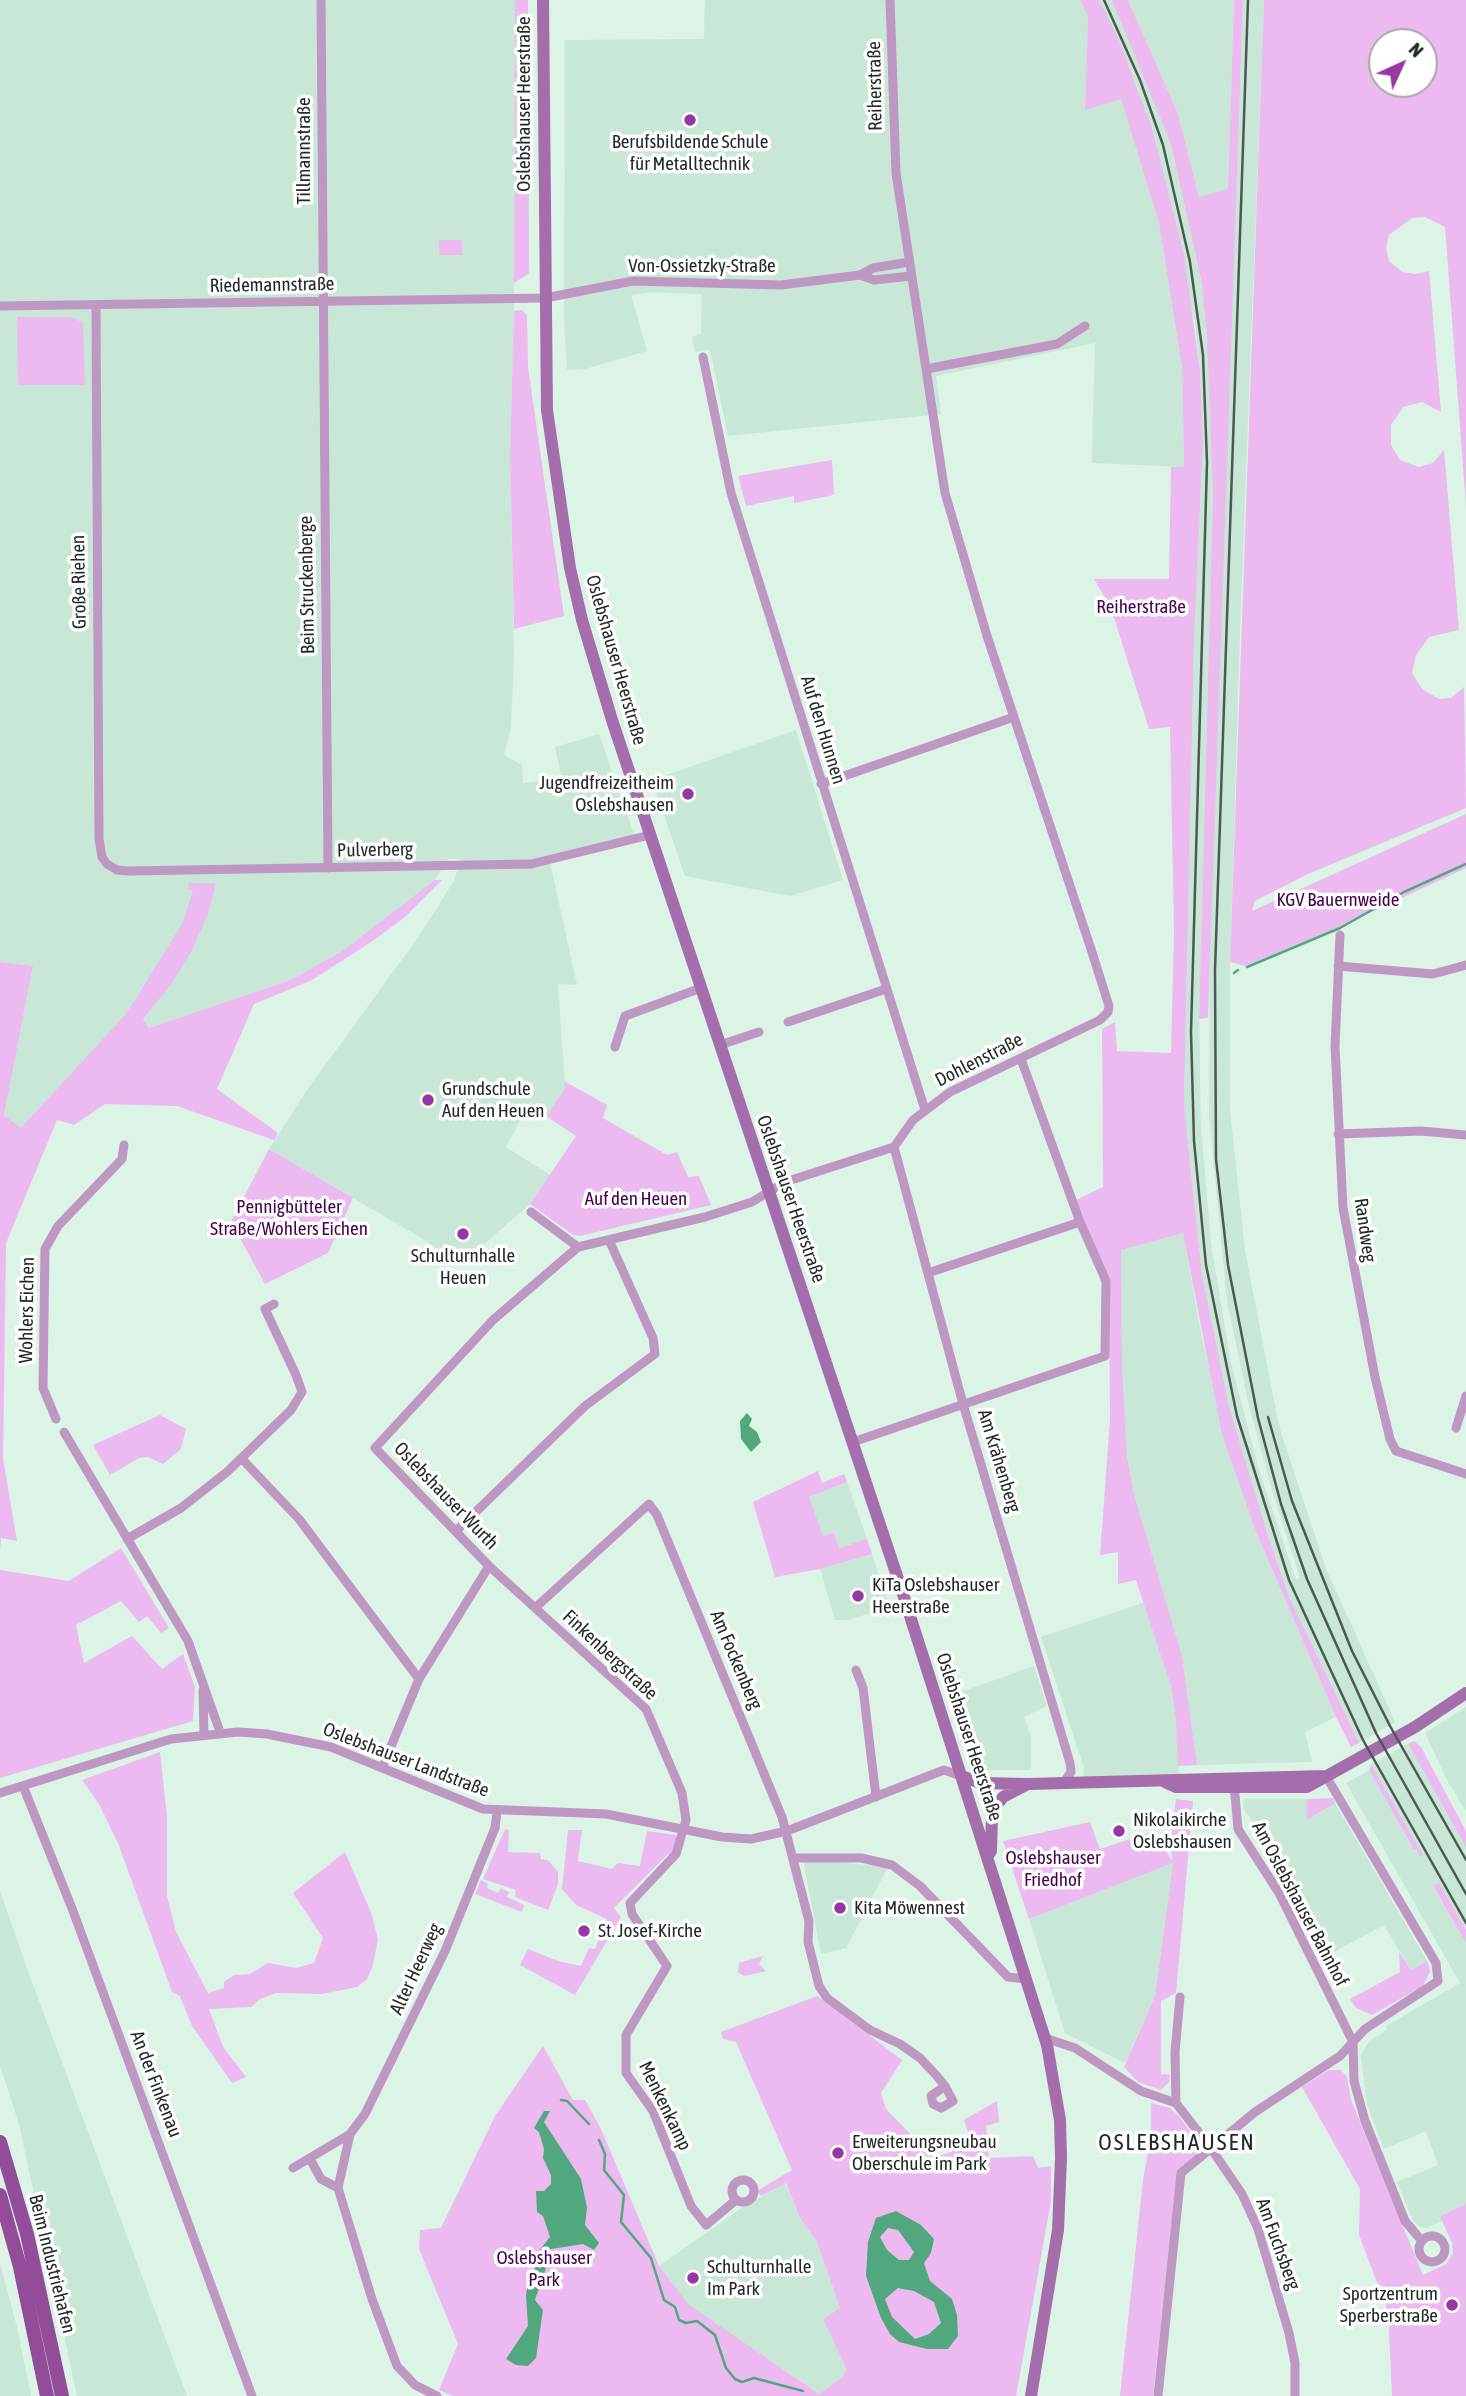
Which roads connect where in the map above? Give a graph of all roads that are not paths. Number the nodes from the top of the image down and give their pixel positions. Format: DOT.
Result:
graph roads {
  1 [pos="321,0"];
  2 [pos="543,0"];
  3 [pos="890,0"];
  4 [pos="909,262"];
  5 [pos="860,275"];
  6 [pos="911,276"];
  7 [pos="545,298"];
  8 [pos="322,301"];
  9 [pos="0,306"];
  10 [pos="96,306"];
  11 [pos="1085,326"];
  12 [pos="703,357"];
  13 [pos="926,369"];
  14 [pos="1014,717"];
  15 [pos="821,784"];
  16 [pos="650,835"];
  17 [pos="102,857"];
  18 [pos="328,868"];
  19 [pos="1340,935"];
  20 [pos="1466,965"];
  21 [pos="1338,966"];
  22 [pos="701,988"];
  23 [pos="886,989"];
  24 [pos="1100,1020"];
  25 [pos="788,1022"];
  26 [pos="759,1032"];
  27 [pos="720,1045"];
  28 [pos="615,1047"];
  29 [pos="1021,1059"];
  30 [pos="925,1110"];
  31 [pos="1338,1134"];
  32 [pos="1466,1135"];
  33 [pos="124,1145"];
  34 [pos="894,1147"];
  35 [pos="769,1192"];
  36 [pos="531,1212"];
  37 [pos="1080,1222"];
  38 [pos="609,1240"];
  39 [pos="578,1247"];
  40 [pos="928,1273"];
  41 [pos="274,1304"];
  42 [pos="1466,1396"];
  43 [pos="963,1404"];
  44 [pos="56,1419"];
  45 [pos="1456,1428"];
  46 [pos="64,1432"];
  47 [pos="853,1442"];
  48 [pos="242,1459"];
  49 [pos="1466,1474"];
  50 [pos="456,1531"];
  51 [pos="127,1539"];
  52 [pos="489,1566"];
  53 [pos="534,1608"];
  54 [pos="856,1670"];
  55 [pos="419,1679"];
  56 [pos="203,1688"];
  57 [pos="1466,1693"];
  58 [pos="220,1732"];
  59 [pos="204,1734"];
  60 [pos="382,1768"];
  61 [pos="961,1776"];
  62 [pos="1326,1776"];
  63 [pos="1064,1782"];
  64 [pos="1234,1783"];
  65 [pos="1027,1784"];
  66 [pos="23,1786"];
  67 [pos="0,1793"];
  68 [pos="876,1797"];
  69 [pos="497,1812"];
  70 [pos="684,1828"];
  71 [pos="787,1830"];
  72 [pos="986,1857"];
  73 [pos="794,1858"];
  74 [pos="1026,1979"];
  75 [pos="1180,1997"];
  76 [pos="1045,2038"];
  77 [pos="1353,2042"];
  78 [pos="945,2086"];
  79 [pos="1177,2103"];
  80 [pos="350,2134"];
  81 [pos="0,2142"];
  82 [pos="1210,2147"];
  83 [pos="310,2159"];
  84 [pos="293,2168"];
  85 [pos="338,2189"];
  86 [pos="0,2195"];
  87 [pos="736,2200"];
  88 [pos="1422,2241"];
  89 [pos="47,2396"];
  90 [pos="62,2396"];
  91 [pos="252,2396"];
  92 [pos="437,2396"];
  93 [pos="1031,2396"];
  94 [pos="1158,2396"];
  95 [pos="1295,2396"];
  1 -- 8 [label="street, Tillmannstraße"];
  2 -- 7 [label="main road, Oslebshauser Heerstraße"];
  3 -- 4 [label="street, Reiherstraße"];
  4 -- 5 [label="street, Von-Ossietzky-Straße"];
  4 -- 6 [label="street, Reiherstraße"];
  5 -- 6 [label="street, Von-Ossietzky-Straße"];
  5 -- 7 [label="street, Von-Ossietzky-Straße"];
  6 -- 13 [label="street, Reiherstraße"];
  7 -- 8 [label="street, Riedemannstraße"];
  7 -- 16 [label="main road, Oslebshauser Heerstraße"];
  8 -- 10 [label="street, Riedemannstraße"];
  8 -- 18 [label="street, Beim Struckenberge"];
  9 -- 10 [label="street, Riedemannstraße"];
  10 -- 17 [label="street, Große Riehen"];
  11 -- 13 [label="street"];
  12 -- 15 [label="street, Auf den Hunnen"];
  13 -- 14 [label="street, Reiherstraße"];
  14 -- 15 [label="street"];
  14 -- 24 [label="street, Reiherstraße"];
  15 -- 23 [label="street, Auf den Hunnen"];
  16 -- 18 [label="street, Pulverberg"];
  16 -- 22 [label="main road, Oslebshauser Heerstraße"];
  17 -- 18 [label="street, Pulverberg"];
  19 -- 21 [label="street, Randweg"];
  20 -- 21 [label="street"];
  21 -- 31 [label="street, Randweg"];
  22 -- 27 [label="main road, Oslebshauser Heerstraße"];
  22 -- 28 [label="street"];
  23 -- 25 [label="street"];
  23 -- 30 [label="street, Auf den Hunnen"];
  24 -- 29 [label="street, Dohlenstraße"];
  26 -- 27 [label="street"];
  27 -- 35 [label="main road, Oslebshauser Heerstraße"];
  29 -- 30 [label="street, Dohlenstraße"];
  29 -- 37 [label="street"];
  30 -- 34 [label="street, Dohlenstraße"];
  31 -- 32 [label="street"];
  31 -- 49 [label="street, Randweg"];
  33 -- 44 [label="street, Wohlers Eichen"];
  34 -- 35 [label="street"];
  34 -- 40 [label="street, Am Krähenberg"];
  35 -- 38 [label="street"];
  35 -- 47 [label="main road, Oslebshauser Heerstraße"];
  36 -- 39 [label="street"];
  37 -- 40 [label="street"];
  37 -- 43 [label="street"];
  38 -- 39 [label="street"];
  38 -- 50 [label="street"];
  39 -- 50 [label="street, Oslebshauser Wurth"];
  40 -- 43 [label="street, Am Krähenberg"];
  41 -- 48 [label="street"];
  42 -- 45 [label="street"];
  43 -- 47 [label="street"];
  43 -- 63 [label="street, Am Krähenberg"];
  46 -- 51 [label="street"];
  47 -- 61 [label="main road, Oslebshauser Heerstraße"];
  48 -- 51 [label="street"];
  48 -- 55 [label="street"];
  50 -- 52 [label="street, Oslebshauser Wurth"];
  51 -- 56 [label="street"];
  52 -- 53 [label="street, Finkenbergstraße"];
  52 -- 55 [label="street, Oslebshauser Wurth"];
  53 -- 70 [label="street, Finkenbergstraße"];
  53 -- 71 [label="street, Am Fockenberg"];
  54 -- 68 [label="street"];
  55 -- 60 [label="street, Oslebshauser Wurth"];
  56 -- 58 [label="street"];
  56 -- 59 [label="street"];
  57 -- 62 [label="main road"];
  58 -- 59 [label="street, Oslebshauser Landstraße"];
  58 -- 60 [label="street, Oslebshauser Landstraße"];
  59 -- 66 [label="street, Oslebshauser Landstraße"];
  60 -- 69 [label="street, Oslebshauser Landstraße"];
  61 -- 65 [label="main road"];
  61 -- 68 [label="street, Oslebshauser Landstraße"];
  61 -- 72 [label="main road, Oslebshauser Heerstraße"];
  62 -- 64 [label="main road"];
  62 -- 77 [label="street"];
  63 -- 64 [label="main road"];
  63 -- 65 [label="main road"];
  64 -- 77 [label="street, Am Oslebshauser Bahnhof"];
  65 -- 72 [label="main road"];
  66 -- 67 [label="street, Oslebshauser Landstraße"];
  66 -- 91 [label="street, An der Finkenau"];
  68 -- 71 [label="street, Oslebshauser Landstraße"];
  69 -- 70 [label="street, Oslebshauser Landstraße"];
  69 -- 80 [label="street, Alter Heerweg"];
  70 -- 71 [label="street, Oslebshauser Landstraße"];
  70 -- 87 [label="street, Menkenkamp"];
  71 -- 73 [label="street, Am Fockenberg"];
  72 -- 74 [label="main road, Oslebshauser Heerstraße"];
  73 -- 74 [label="street"];
  73 -- 78 [label="street, Am Fockenberg"];
  74 -- 76 [label="main road, Oslebshauser Heerstraße"];
  75 -- 79 [label="street"];
  76 -- 79 [label="street"];
  76 -- 93 [label="main road, Oslebshauser Heerstraße"];
  77 -- 82 [label="street"];
  77 -- 88 [label="street"];
  79 -- 82 [label="street, Am Fuchsberg"];
  80 -- 83 [label="street, Alter Heerweg"];
  80 -- 85 [label="street, Alter Heerweg"];
  81 -- 90 [label="main road, Beim Industriehafen"];
  82 -- 94 [label="street"];
  82 -- 95 [label="street, Am Fuchsberg"];
  83 -- 84 [label="street, Alter Heerweg"];
  83 -- 85 [label="street"];
  85 -- 92 [label="street"];
  86 -- 89 [label="main road, Beim Industriehafen"];
}
